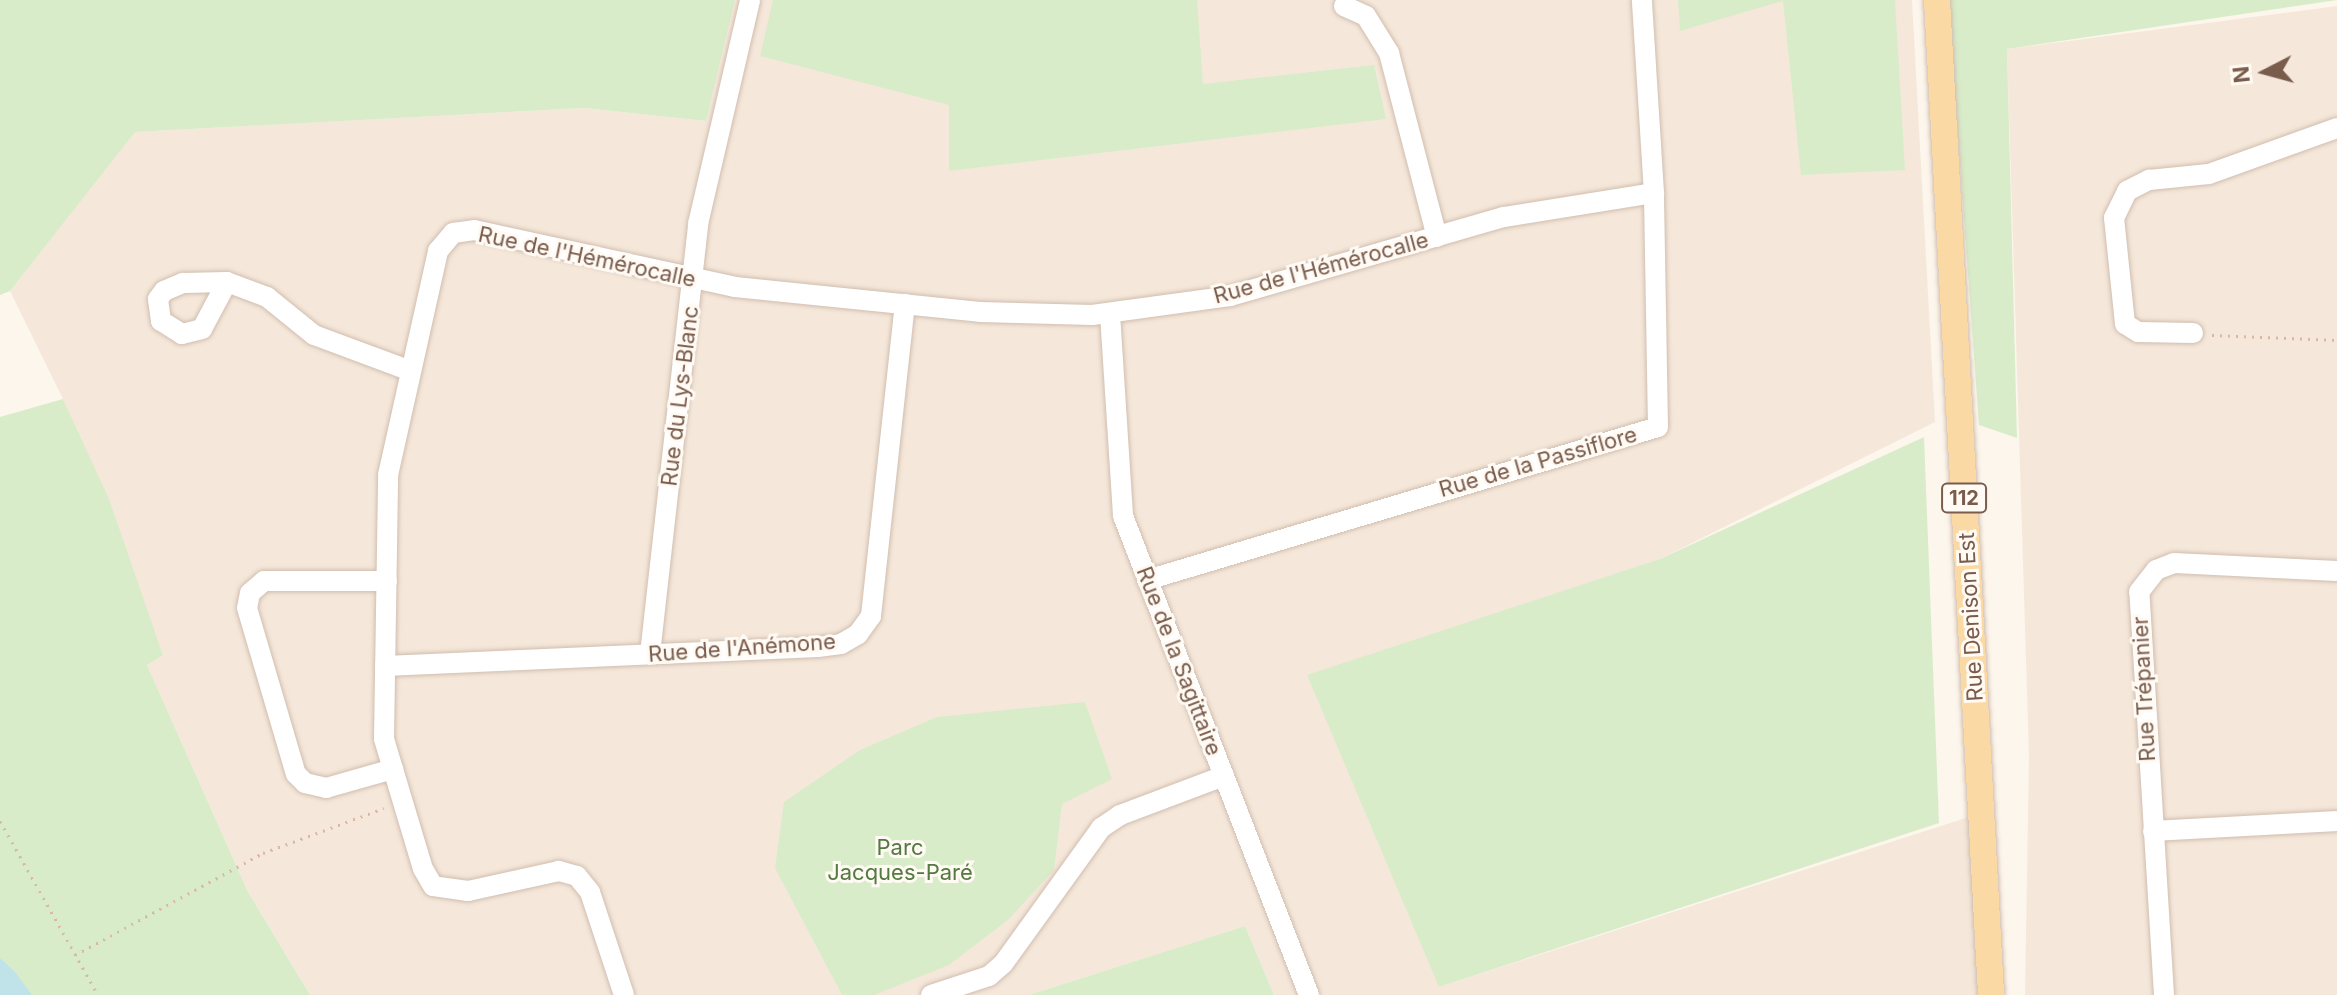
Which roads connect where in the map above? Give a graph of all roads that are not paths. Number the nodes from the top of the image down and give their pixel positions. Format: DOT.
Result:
graph roads {
  1 [pos="750,0"];
  2 [pos="1642,0"];
  3 [pos="1937,0"];
  4 [pos="1344,6"];
  5 [pos="2337,128"];
  6 [pos="1654,193"];
  7 [pos="1437,237"];
  8 [pos="694,281"];
  9 [pos="227,282"];
  10 [pos="905,304"];
  11 [pos="1110,314"];
  12 [pos="2193,333"];
  13 [pos="411,371"];
  14 [pos="2337,571"];
  15 [pos="1147,580"];
  16 [pos="387,581"];
  17 [pos="650,654"];
  18 [pos="385,666"];
  19 [pos="393,769"];
  20 [pos="1224,776"];
  21 [pos="2337,821"];
  22 [pos="2153,831"];
  23 [pos="624,995"];
  24 [pos="931,995"];
  25 [pos="1309,995"];
  26 [pos="1991,995"];
  27 [pos="2164,995"];
  1 -- 8 [label="street, Rue du Lys-Blanc"];
  2 -- 6 [label="street, Rue de la Passiflore"];
  3 -- 26 [label="main road, Rue Denison Est / 112"];
  4 -- 7 [label="street"];
  5 -- 12 [label="street"];
  6 -- 7 [label="street, Rue de l'Hémérocalle"];
  6 -- 15 [label="street, Rue de la Passiflore"];
  7 -- 11 [label="street, Rue de l'Hémérocalle"];
  8 -- 10 [label="street, Rue de l'Hémérocalle"];
  8 -- 13 [label="street, Rue de l'Hémérocalle"];
  8 -- 17 [label="street, Rue du Lys-Blanc"];
  9 -- 13 [label="street"];
  10 -- 11 [label="street, Rue de l'Hémérocalle"];
  10 -- 17 [label="street, Rue de l'Anémone"];
  11 -- 15 [label="street, Rue de la Sagittaire"];
  13 -- 16 [label="street, Rue de l'Hémérocalle"];
  14 -- 22 [label="street, Rue Trépanier"];
  15 -- 20 [label="street, Rue de la Sagittaire"];
  16 -- 18 [label="street, Rue de l'Hémérocalle"];
  16 -- 19 [label="street"];
  17 -- 18 [label="street, Rue de l'Anémone"];
  18 -- 19 [label="street, Rue de l'Hémérocalle"];
  19 -- 23 [label="street, Rue de l'Hémérocalle"];
  20 -- 24 [label="street"];
  20 -- 25 [label="street, Rue de la Sagittaire"];
  21 -- 22 [label="street"];
  22 -- 27 [label="street, Rue Trépanier"];
}
